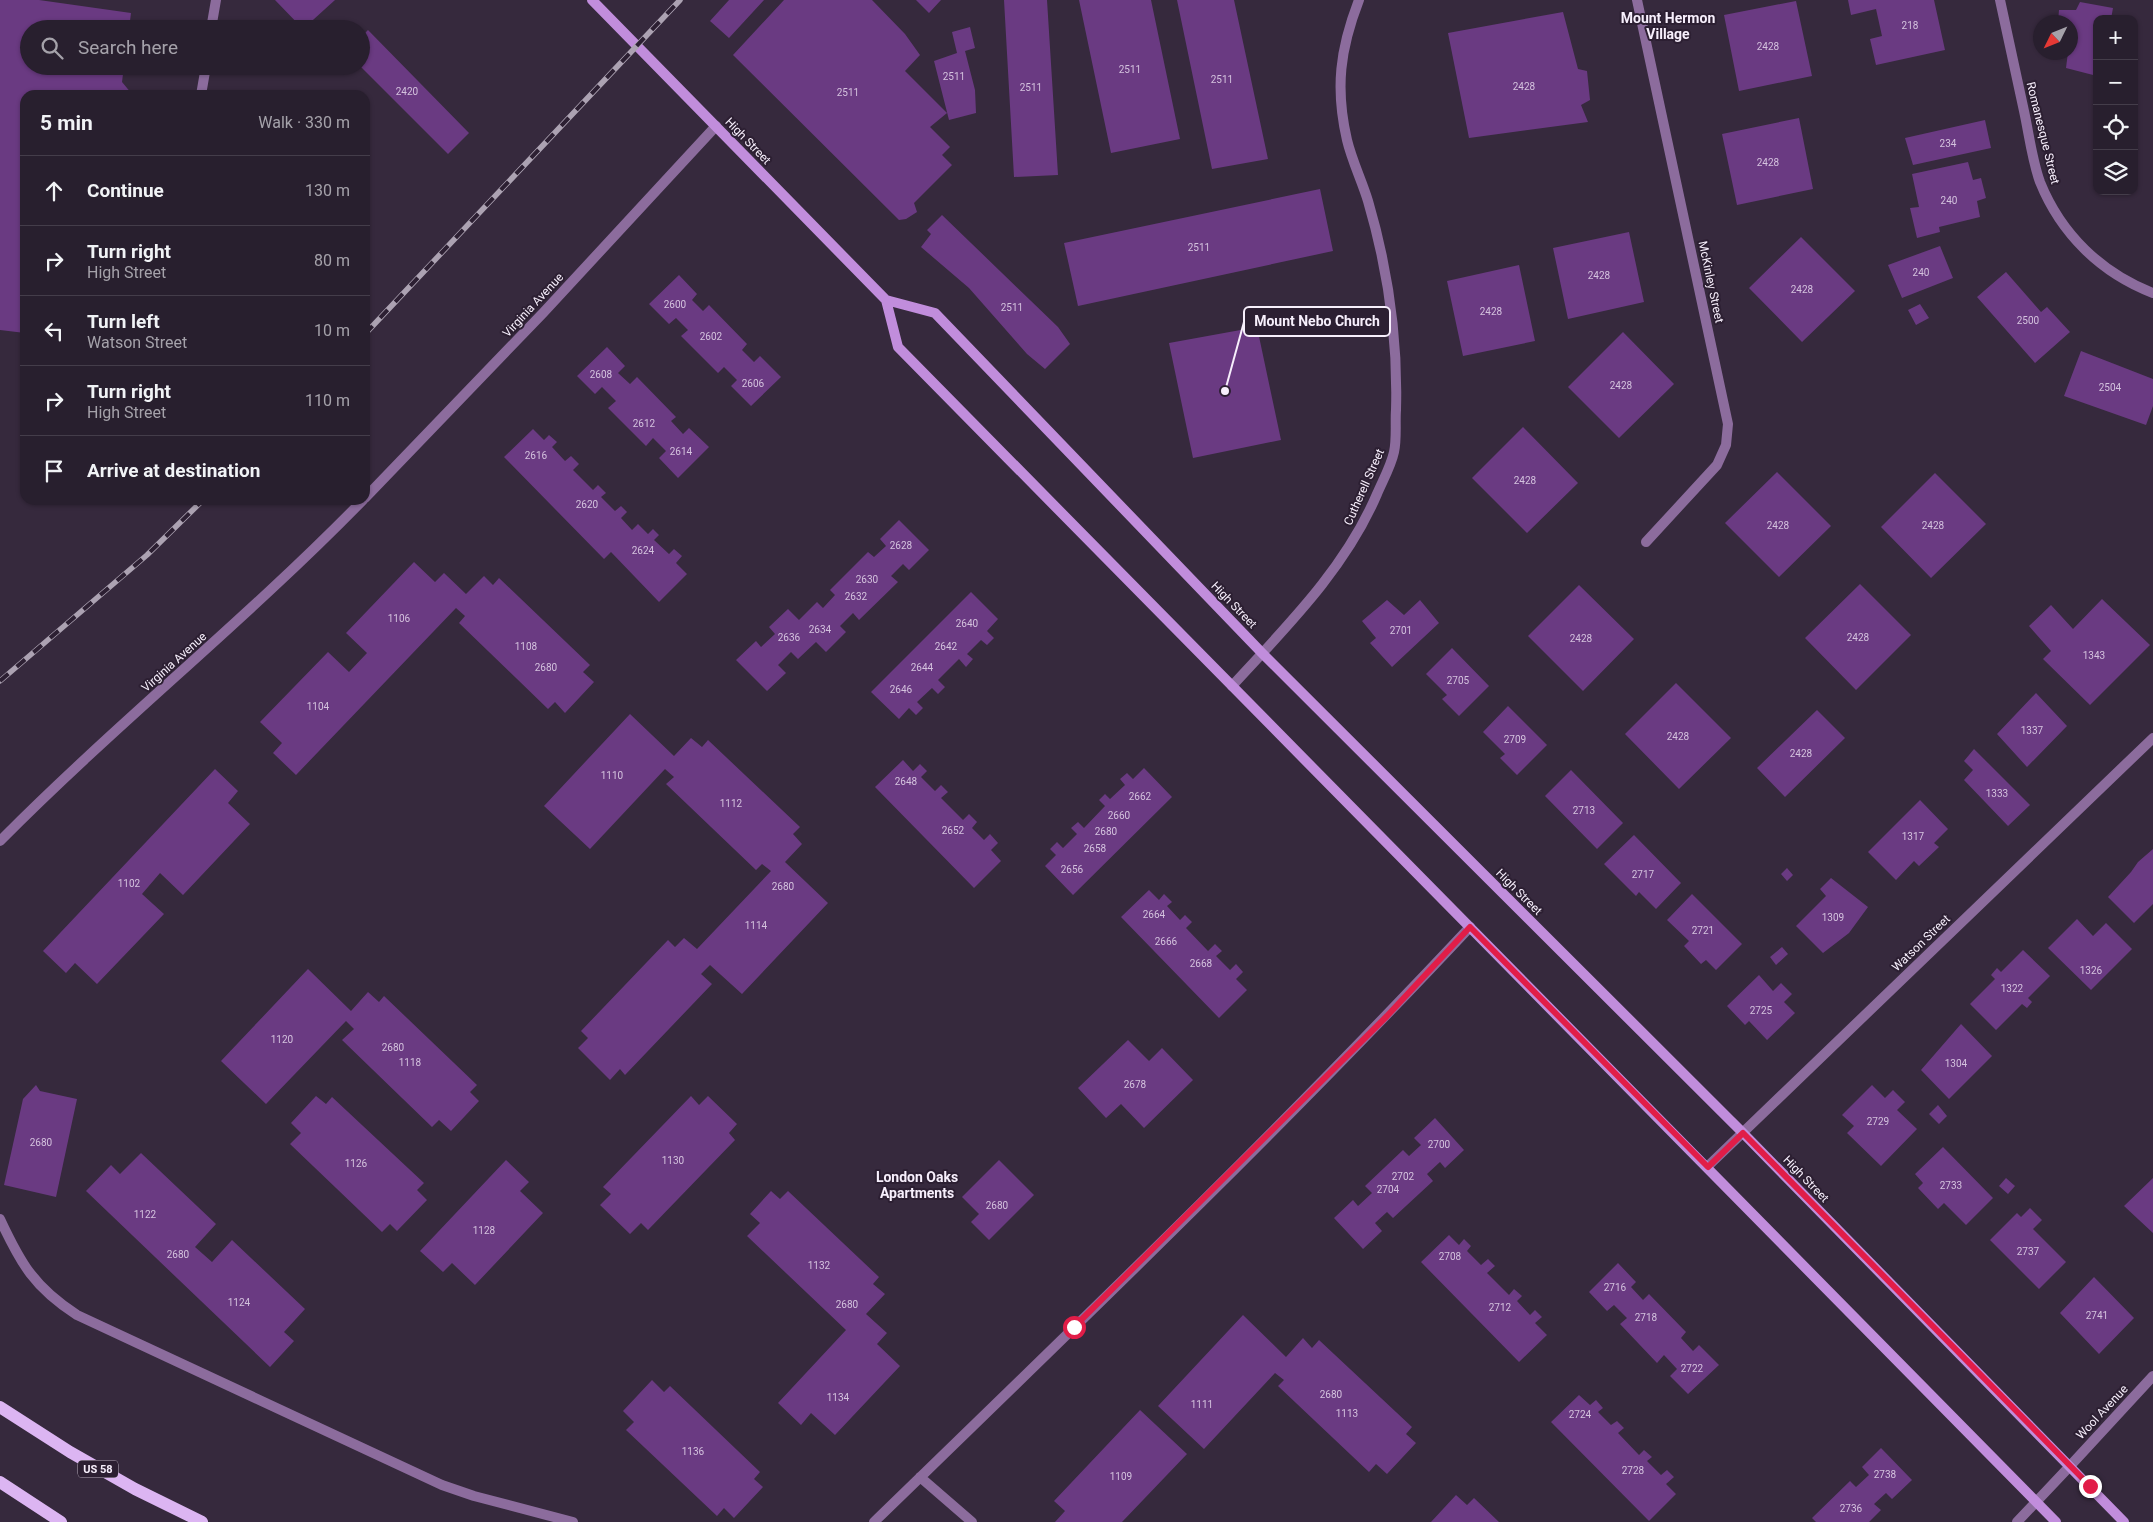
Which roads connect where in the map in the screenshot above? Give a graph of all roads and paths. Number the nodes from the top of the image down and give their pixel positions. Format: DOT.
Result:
graph roads {
  1 [pos="216,0"];
  2 [pos="592,0"];
  3 [pos="1359,0"];
  4 [pos="1637,0"];
  5 [pos="2000,0"];
  6 [pos="213,20"];
  7 [pos="204,75"];
  8 [pos="202,90"];
  9 [pos="716,126"];
  10 [pos="2153,293"];
  11 [pos="886,300"];
  12 [pos="370,493"];
  13 [pos="358,505"];
  14 [pos="1646,542"];
  15 [pos="1262,653"];
  16 [pos="1232,686"];
  17 [pos="2153,738"];
  18 [pos="0,841"];
  19 [pos="1470,927"];
  20 [pos="1743,1133"];
  21 [pos="1708,1167"];
  22 [pos="0,1219"];
  23 [pos="2153,1376"];
  24 [pos="0,1407"];
  25 [pos="2070,1466"];
  26 [pos="920,1477"];
  27 [pos="0,1482"];
  28 [pos="2036,1502"];
  29 [pos="61,1522"];
  30 [pos="202,1522"];
  31 [pos="574,1522"];
  32 [pos="874,1522"];
  33 [pos="972,1522"];
  34 [pos="2017,1522"];
  35 [pos="2056,1522"];
  36 [pos="2124,1522"];
  1 -- 6 [label="street"];
  2 -- 9 [label="main road, High Street"];
  3 -- 15 [label="street, Cutherell Street"];
  4 -- 14 [label="street, McKinley Street"];
  5 -- 10 [label="street, Romanesque Street"];
  7 -- 8 [label="street"];
  9 -- 11 [label="main road, High Street"];
  9 -- 12 [label="street, Virginia Avenue"];
  11 -- 15 [label="main road, High Street"];
  11 -- 16 [label="main road"];
  13 -- 18 [label="street, Virginia Avenue"];
  15 -- 16 [label="street, Cutherell Street"];
  15 -- 20 [label="main road, High Street"];
  16 -- 19 [label="main road"];
  17 -- 20 [label="street, Watson Street"];
  19 -- 21 [label="main road"];
  19 -- 26 [label="street"];
  20 -- 21 [label="street, Watson Street"];
  20 -- 25 [label="main road, High Street"];
  21 -- 28 [label="main road"];
  22 -- 31 [label="street"];
  23 -- 25 [label="street, Wool Avenue"];
  24 -- 30 [label="main road, US 58"];
  25 -- 28 [label="street, Wool Avenue"];
  25 -- 36 [label="main road, High Street"];
  26 -- 32 [label="street"];
  26 -- 33 [label="street"];
  27 -- 29 [label="main road"];
  28 -- 34 [label="street, Wool Avenue"];
  28 -- 35 [label="main road"];
}
